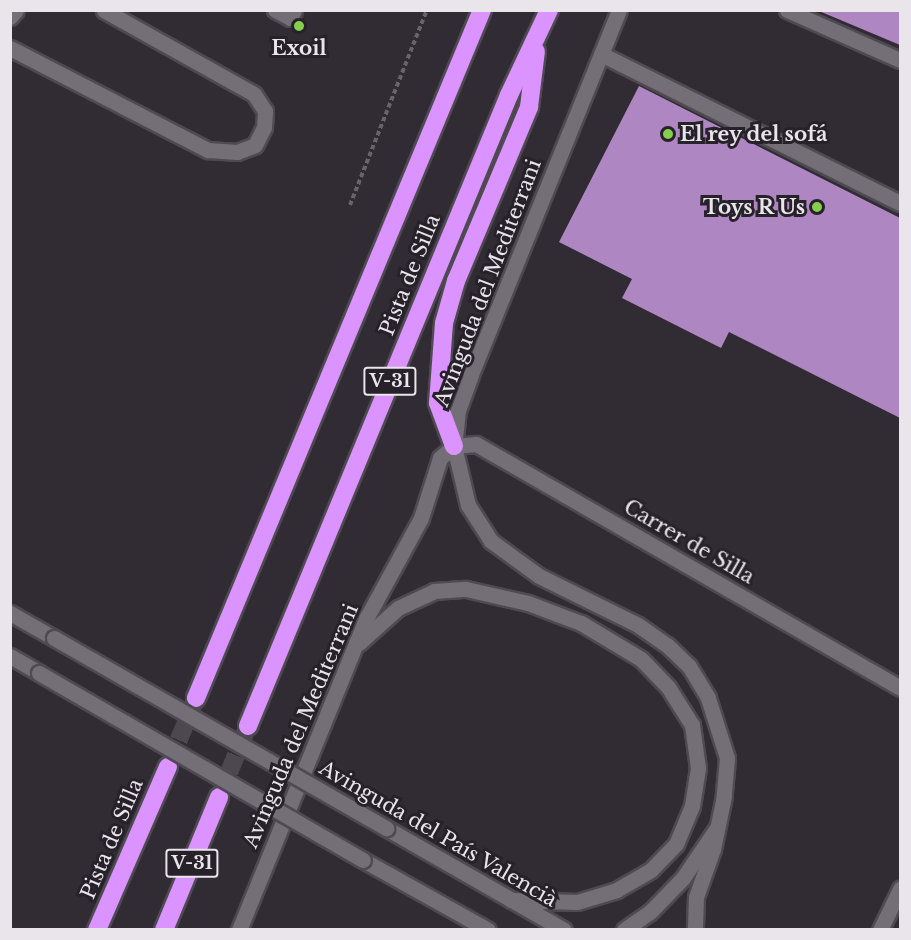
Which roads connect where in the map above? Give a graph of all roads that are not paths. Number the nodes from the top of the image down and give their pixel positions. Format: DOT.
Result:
graph roads {
  1 [pos="16,10"];
  2 [pos="104,10"];
  3 [pos="275,10"];
  4 [pos="294,10"];
  5 [pos="482,10"];
  6 [pos="549,10"];
  7 [pos="619,10"];
  8 [pos="787,10"];
  9 [pos="10,17"];
  10 [pos="538,39"];
  11 [pos="10,48"];
  12 [pos="601,54"];
  13 [pos="900,60"];
  14 [pos="900,203"];
  15 [pos="454,446"];
  16 [pos="10,613"];
  17 [pos="358,643"];
  18 [pos="10,656"];
  19 [pos="900,688"];
  20 [pos="196,698"];
  21 [pos="248,726"];
  22 [pos="168,766"];
  23 [pos="219,797"];
  24 [pos="716,829"];
  25 [pos="900,889"];
  26 [pos="511,900"];
  27 [pos="489,929"];
  28 [pos="97,930"];
  29 [pos="164,930"];
  30 [pos="239,930"];
  31 [pos="564,930"];
  32 [pos="624,930"];
  33 [pos="695,930"];
  34 [pos="880,930"];
  1 -- 9 [label="street"];
  2 -- 11 [label="street"];
  3 -- 4 [label="street"];
  5 -- 20 [label="highway, Pista de Silla / V-31"];
  6 -- 10 [label="highway, Pista de Silla / V-31"];
  7 -- 12 [label="street, Avinguda del Mediterrani"];
  8 -- 13 [label="street"];
  10 -- 15 [label="highway"];
  10 -- 21 [label="highway, Pista de Silla / V-31"];
  12 -- 14 [label="street"];
  12 -- 15 [label="street, Avinguda del Mediterrani"];
  15 -- 17 [label="street, Avinguda del Mediterrani"];
  15 -- 19 [label="street, Carrer de Silla"];
  15 -- 24 [label="street"];
  16 -- 26 [label="street, Avinguda del País Valencià, bridge"];
  17 -- 26 [label="street"];
  17 -- 30 [label="street, Avinguda del Mediterrani"];
  18 -- 27 [label="street, bridge"];
  22 -- 28 [label="highway, Pista de Silla / V-31"];
  23 -- 29 [label="highway, V-31"];
  24 -- 32 [label="street"];
  24 -- 33 [label="street"];
  25 -- 34 [label="street"];
  26 -- 31 [label="street, Avinguda del País Valencià"];
}
